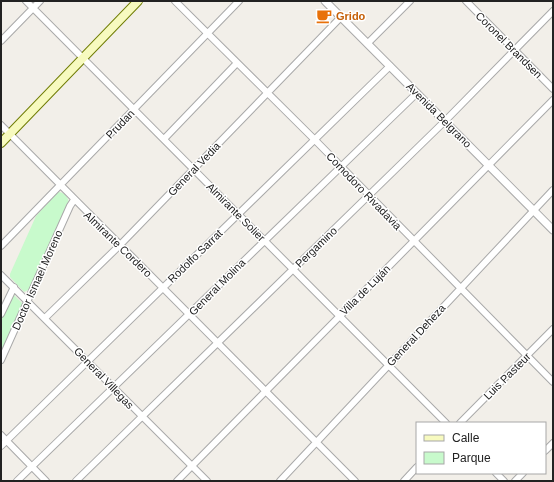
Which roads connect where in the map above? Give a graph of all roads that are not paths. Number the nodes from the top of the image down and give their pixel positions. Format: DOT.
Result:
graph roads {
  1 [pos="26,1"];
  2 [pos="40,1"];
  3 [pos="138,1"];
  4 [pos="175,1"];
  5 [pos="239,1"];
  6 [pos="326,1"];
  7 [pos="410,1"];
  8 [pos="466,1"];
  9 [pos="33,8"];
  10 [pos="553,11"];
  11 [pos="341,17"];
  12 [pos="207,33"];
  13 [pos="1,41"];
  14 [pos="368,43"];
  15 [pos="515,50"];
  16 [pos="84,57"];
  17 [pos="237,63"];
  18 [pos="390,66"];
  19 [pos="553,89"];
  20 [pos="268,93"];
  21 [pos="417,93"];
  22 [pos="553,100"];
  23 [pos="134,109"];
  24 [pos="445,121"];
  25 [pos="1,125"];
  26 [pos="10,134"];
  27 [pos="164,139"];
  28 [pos="315,140"];
  29 [pos="1,144"];
  30 [pos="489,165"];
  31 [pos="341,166"];
  32 [pos="194,169"];
  33 [pos="60,185"];
  34 [pos="553,190"];
  35 [pos="369,196"];
  36 [pos="74,200"];
  37 [pos="534,210"];
  38 [pos="238,214"];
  39 [pos="553,230"];
  40 [pos="264,241"];
  41 [pos="414,242"];
  42 [pos="120,245"];
  43 [pos="1,246"];
  44 [pos="293,269"];
  45 [pos="1,275"];
  46 [pos="163,287"];
  47 [pos="14,288"];
  48 [pos="460,289"];
  49 [pos="28,301"];
  50 [pos="1,314"];
  51 [pos="190,314"];
  52 [pos="340,316"];
  53 [pos="45,318"];
  54 [pos="553,329"];
  55 [pos="217,343"];
  56 [pos="527,355"];
  57 [pos="1,360"];
  58 [pos="87,361"];
  59 [pos="388,365"];
  60 [pos="553,382"];
  61 [pos="114,387"];
  62 [pos="265,392"];
  63 [pos="142,417"];
  64 [pos="445,422"];
  65 [pos="461,422"];
  66 [pos="1,435"];
  67 [pos="7,440"];
  68 [pos="315,442"];
  69 [pos="1,446"];
  70 [pos="32,466"];
  71 [pos="192,466"];
  72 [pos="416,468"];
  73 [pos="17,481"];
  74 [pos="46,481"];
  75 [pos="76,481"];
  76 [pos="177,481"];
  77 [pos="207,481"];
  78 [pos="280,481"];
  79 [pos="354,481"];
  80 [pos="404,481"];
  1 -- 9 [label="street, Almirante Solier"];
  2 -- 9 [label="street"];
  3 -- 16 [label="main road"];
  4 -- 12 [label="street, Comodoro Rivadavia"];
  5 -- 12 [label="street, Prudan"];
  6 -- 11 [label="street, Avenida Belgrano"];
  7 -- 14 [label="street"];
  8 -- 15 [label="street, Coronel Brandsen"];
  9 -- 13 [label="street"];
  9 -- 16 [label="street, Almirante Solier"];
  10 -- 15 [label="street, Pergamino"];
  11 -- 14 [label="street, Avenida Belgrano"];
  11 -- 20 [label="street, General Vedia"];
  12 -- 17 [label="street, Comodoro Rivadavia"];
  12 -- 23 [label="street, Prudan"];
  14 -- 18 [label="street, Avenida Belgrano"];
  15 -- 19 [label="street, Coronel Brandsen"];
  15 -- 24 [label="street, Pergamino"];
  16 -- 23 [label="street, Almirante Solier"];
  16 -- 26 [label="main road"];
  17 -- 20 [label="street, Comodoro Rivadavia"];
  17 -- 27 [label="street"];
  18 -- 21 [label="street, Avenida Belgrano"];
  18 -- 28 [label="street, Rodolfo Sarrat"];
  20 -- 28 [label="street, Comodoro Rivadavia"];
  20 -- 32 [label="street, General Vedia"];
  21 -- 24 [label="street, Avenida Belgrano"];
  21 -- 31 [label="street, General Molina"];
  22 -- 30 [label="street, Villa de Luján"];
  23 -- 27 [label="street, Almirante Solier"];
  23 -- 33 [label="street, Prudan"];
  24 -- 30 [label="street, Avenida Belgrano"];
  24 -- 35 [label="street, Pergamino"];
  25 -- 26 [label="street, Almirante Cordero"];
  26 -- 29 [label="main road"];
  26 -- 33 [label="street, Almirante Cordero"];
  27 -- 32 [label="street, Almirante Solier"];
  28 -- 31 [label="street, Comodoro Rivadavia"];
  28 -- 38 [label="street, Rodolfo Sarrat"];
  30 -- 37 [label="street, Avenida Belgrano"];
  30 -- 41 [label="street, Villa de Luján"];
  31 -- 35 [label="street, Comodoro Rivadavia"];
  31 -- 40 [label="street, General Molina"];
  32 -- 38 [label="street, Almirante Solier"];
  32 -- 42 [label="street, General Vedia"];
  33 -- 36 [label="street, Almirante Cordero"];
  33 -- 43 [label="street, Prudan"];
  34 -- 37 [label="street, General Deheza"];
  35 -- 41 [label="street, Comodoro Rivadavia"];
  35 -- 44 [label="street, Pergamino"];
  36 -- 42 [label="street, Almirante Cordero"];
  36 -- 49 [label="street, Doctor Ismael Moreno"];
  37 -- 39 [label="street, Avenida Belgrano"];
  37 -- 48 [label="street, General Deheza"];
  38 -- 40 [label="street, Almirante Solier"];
  38 -- 46 [label="street, Rodolfo Sarrat"];
  40 -- 44 [label="street, Almirante Solier"];
  40 -- 51 [label="street, General Molina"];
  41 -- 48 [label="street, Comodoro Rivadavia"];
  41 -- 52 [label="street, Villa de Luján"];
  42 -- 46 [label="street, Almirante Cordero"];
  42 -- 53 [label="street, General Vedia"];
  44 -- 52 [label="street, Almirante Solier"];
  44 -- 55 [label="street, Pergamino"];
  45 -- 47 [label="street, General Villegas"];
  46 -- 51 [label="street, Almirante Cordero"];
  46 -- 58 [label="street, Rodolfo Sarrat"];
  47 -- 49 [label="street, General Villegas"];
  47 -- 50 [label="street, Doctor Ismael Moreno"];
  48 -- 56 [label="street, Comodoro Rivadavia"];
  48 -- 59 [label="street, General Deheza"];
  49 -- 53 [label="street, General Villegas"];
  49 -- 57 [label="street, Doctor Ismael Moreno"];
  51 -- 55 [label="street, Almirante Cordero"];
  51 -- 61 [label="street, General Molina"];
  52 -- 59 [label="street, Almirante Solier"];
  52 -- 62 [label="street, Villa de Luján"];
  53 -- 58 [label="street, General Villegas"];
  54 -- 56 [label="street, Luis Pasteur"];
  55 -- 62 [label="street, Almirante Cordero"];
  55 -- 63 [label="street, Pergamino"];
  56 -- 60 [label="street, Comodoro Rivadavia"];
  56 -- 65 [label="street, Luis Pasteur"];
  58 -- 61 [label="street, General Villegas"];
  58 -- 67 [label="street, Rodolfo Sarrat"];
  59 -- 64 [label="street, Almirante Solier"];
  59 -- 68 [label="street, General Deheza"];
  61 -- 63 [label="street, General Villegas"];
  61 -- 70 [label="street, General Molina"];
  62 -- 68 [label="street, Almirante Cordero"];
  62 -- 71 [label="street, Villa de Luján"];
  63 -- 71 [label="street, General Villegas"];
  63 -- 75 [label="street, Pergamino"];
  66 -- 67 [label="street"];
  67 -- 69 [label="street, Rodolfo Sarrat"];
  67 -- 70 [label="street"];
  68 -- 78 [label="street, General Deheza"];
  68 -- 79 [label="street, Almirante Cordero"];
  70 -- 73 [label="street, General Molina"];
  70 -- 74 [label="street"];
  71 -- 76 [label="street, Villa de Luján"];
  71 -- 77 [label="street, General Villegas"];
  72 -- 80 [label="street"];
}
